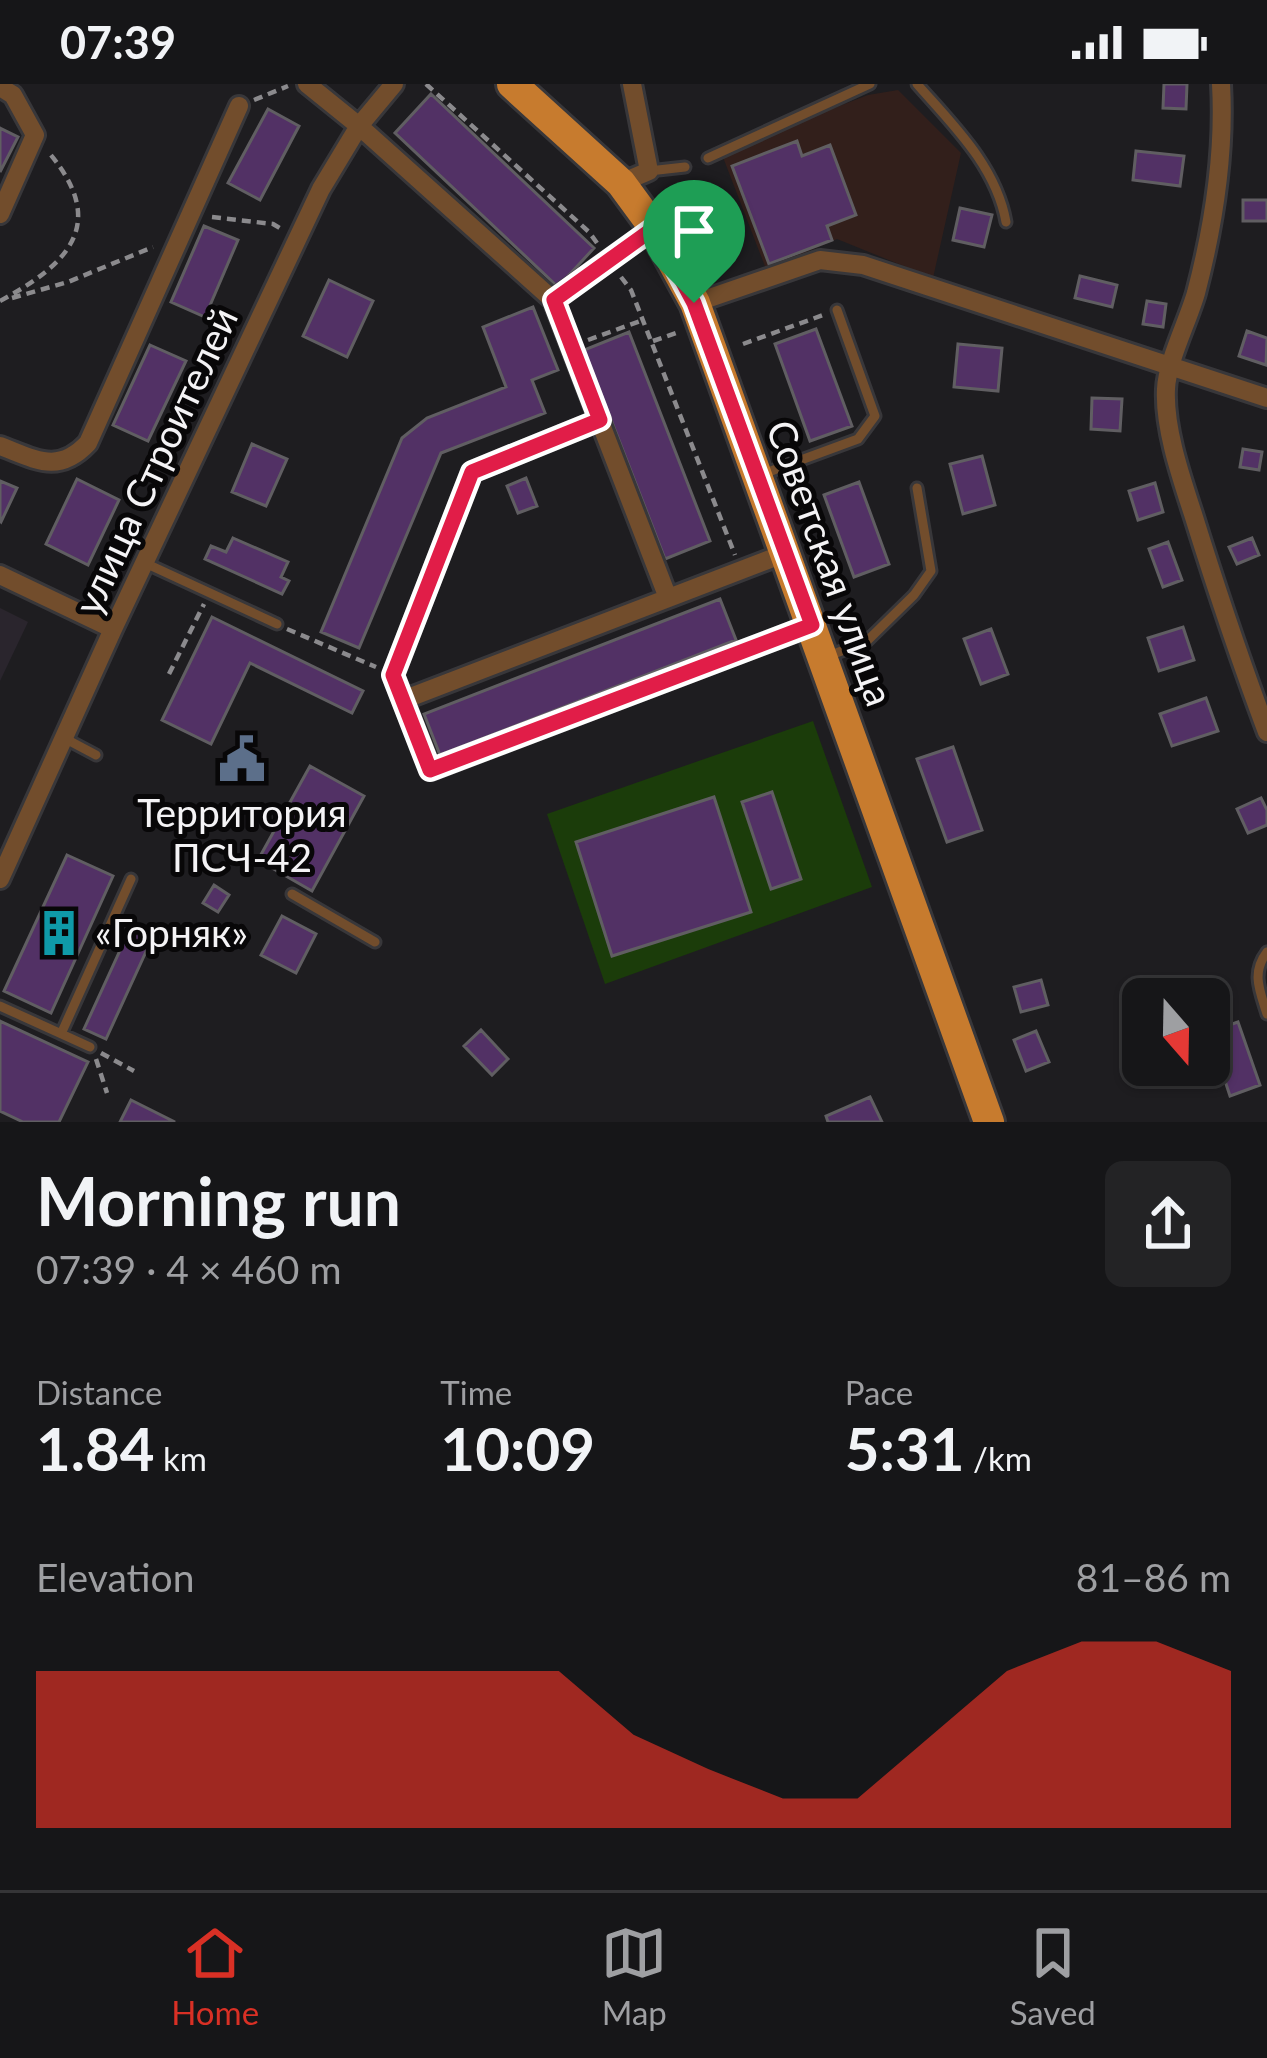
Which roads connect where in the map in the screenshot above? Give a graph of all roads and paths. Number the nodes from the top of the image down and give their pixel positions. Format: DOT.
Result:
graph roads {
  1 [pos="293,84"];
  2 [pos="308,84"];
  3 [pos="394,84"];
  4 [pos="426,84"];
  5 [pos="512,84"];
  6 [pos="632,84"];
  7 [pos="869,84"];
  8 [pos="917,84"];
  9 [pos="1221,84"];
  10 [pos="0,87"];
  11 [pos="239,106"];
  12 [pos="359,126"];
  13 [pos="35,136"];
  14 [pos="708,158"];
  15 [pos="685,167"];
  16 [pos="635,177"];
  17 [pos="0,214"];
  18 [pos="191,215"];
  19 [pos="1006,222"];
  20 [pos="654,228"];
  21 [pos="181,236"];
  22 [pos="298,238"];
  23 [pos="609,260"];
  24 [pos="554,300"];
  25 [pos="1,301"];
  26 [pos="694,303"];
  27 [pos="837,310"];
  28 [pos="643,320"];
  29 [pos="742,344"];
  30 [pos="571,346"];
  31 [pos="1172,366"];
  32 [pos="1267,398"];
  33 [pos="600,420"];
  34 [pos="0,446"];
  35 [pos="758,476"];
  36 [pos="917,488"];
  37 [pos="786,554"];
  38 [pos="145,563"];
  39 [pos="741,570"];
  40 [pos="0,575"];
  41 [pos="211,592"];
  42 [pos="668,598"];
  43 [pos="277,624"];
  44 [pos="812,625"];
  45 [pos="113,629"];
  46 [pos="824,658"];
  47 [pos="169,674"];
  48 [pos="393,675"];
  49 [pos="404,700"];
  50 [pos="1267,732"];
  51 [pos="64,738"];
  52 [pos="96,755"];
  53 [pos="0,879"];
  54 [pos="131,879"];
  55 [pos="292,894"];
  56 [pos="374,942"];
  57 [pos="1267,952"];
  58 [pos="0,1006"];
  59 [pos="1267,1014"];
  60 [pos="61,1034"];
  61 [pos="90,1047"];
  62 [pos="134,1071"];
  63 [pos="106,1094"];
  64 [pos="989,1122"];
  1 -- 11 [label="path"];
  2 -- 12 [label="street"];
  3 -- 12 [label="street, улица Строителей"];
  4 -- 23 [label="path"];
  5 -- 16 [label="main road, Советская улица"];
  6 -- 16 [label="street"];
  7 -- 14 [label="lane"];
  8 -- 19 [label="lane"];
  9 -- 31 [label="street"];
  10 -- 13 [label="street"];
  11 -- 18 [label="street"];
  12 -- 22 [label="street, улица Строителей"];
  12 -- 24 [label="street"];
  13 -- 17 [label="street"];
  13 -- 25 [label="path"];
  15 -- 16 [label="lane"];
  16 -- 20 [label="main road, Советская улица"];
  18 -- 21 [label="street"];
  18 -- 22 [label="path"];
  20 -- 23 [label="street"];
  20 -- 26 [label="main road, Советская улица"];
  21 -- 25 [label="path"];
  21 -- 34 [label="street"];
  22 -- 38 [label="street, улица Строителей"];
  23 -- 24 [label="street"];
  23 -- 28 [label="path"];
  24 -- 30 [label="street"];
  26 -- 31 [label="street"];
  26 -- 35 [label="main road, Советская улица"];
  27 -- 29 [label="path"];
  27 -- 35 [label="lane"];
  28 -- 30 [label="path"];
  28 -- 39 [label="path"];
  30 -- 33 [label="street"];
  31 -- 32 [label="street"];
  31 -- 50 [label="street"];
  33 -- 42 [label="street"];
  33 -- 48 [label="street"];
  35 -- 37 [label="main road, Советская улица"];
  36 -- 46 [label="lane"];
  37 -- 39 [label="street"];
  37 -- 44 [label="main road, Советская улица"];
  38 -- 41 [label="lane"];
  38 -- 45 [label="street, улица Строителей"];
  39 -- 42 [label="street"];
  40 -- 45 [label="street"];
  41 -- 43 [label="lane"];
  41 -- 47 [label="path"];
  42 -- 49 [label="street"];
  43 -- 48 [label="path"];
  44 -- 46 [label="main road, Советская улица"];
  44 -- 49 [label="street"];
  45 -- 51 [label="street, улица Строителей"];
  46 -- 64 [label="main road, Советская улица"];
  48 -- 49 [label="street"];
  51 -- 52 [label="lane"];
  51 -- 53 [label="street, улица Строителей"];
  54 -- 60 [label="lane"];
  55 -- 56 [label="lane"];
  57 -- 59 [label="lane"];
  58 -- 60 [label="lane"];
  60 -- 61 [label="lane"];
  61 -- 62 [label="path"];
  61 -- 63 [label="path"];
}
